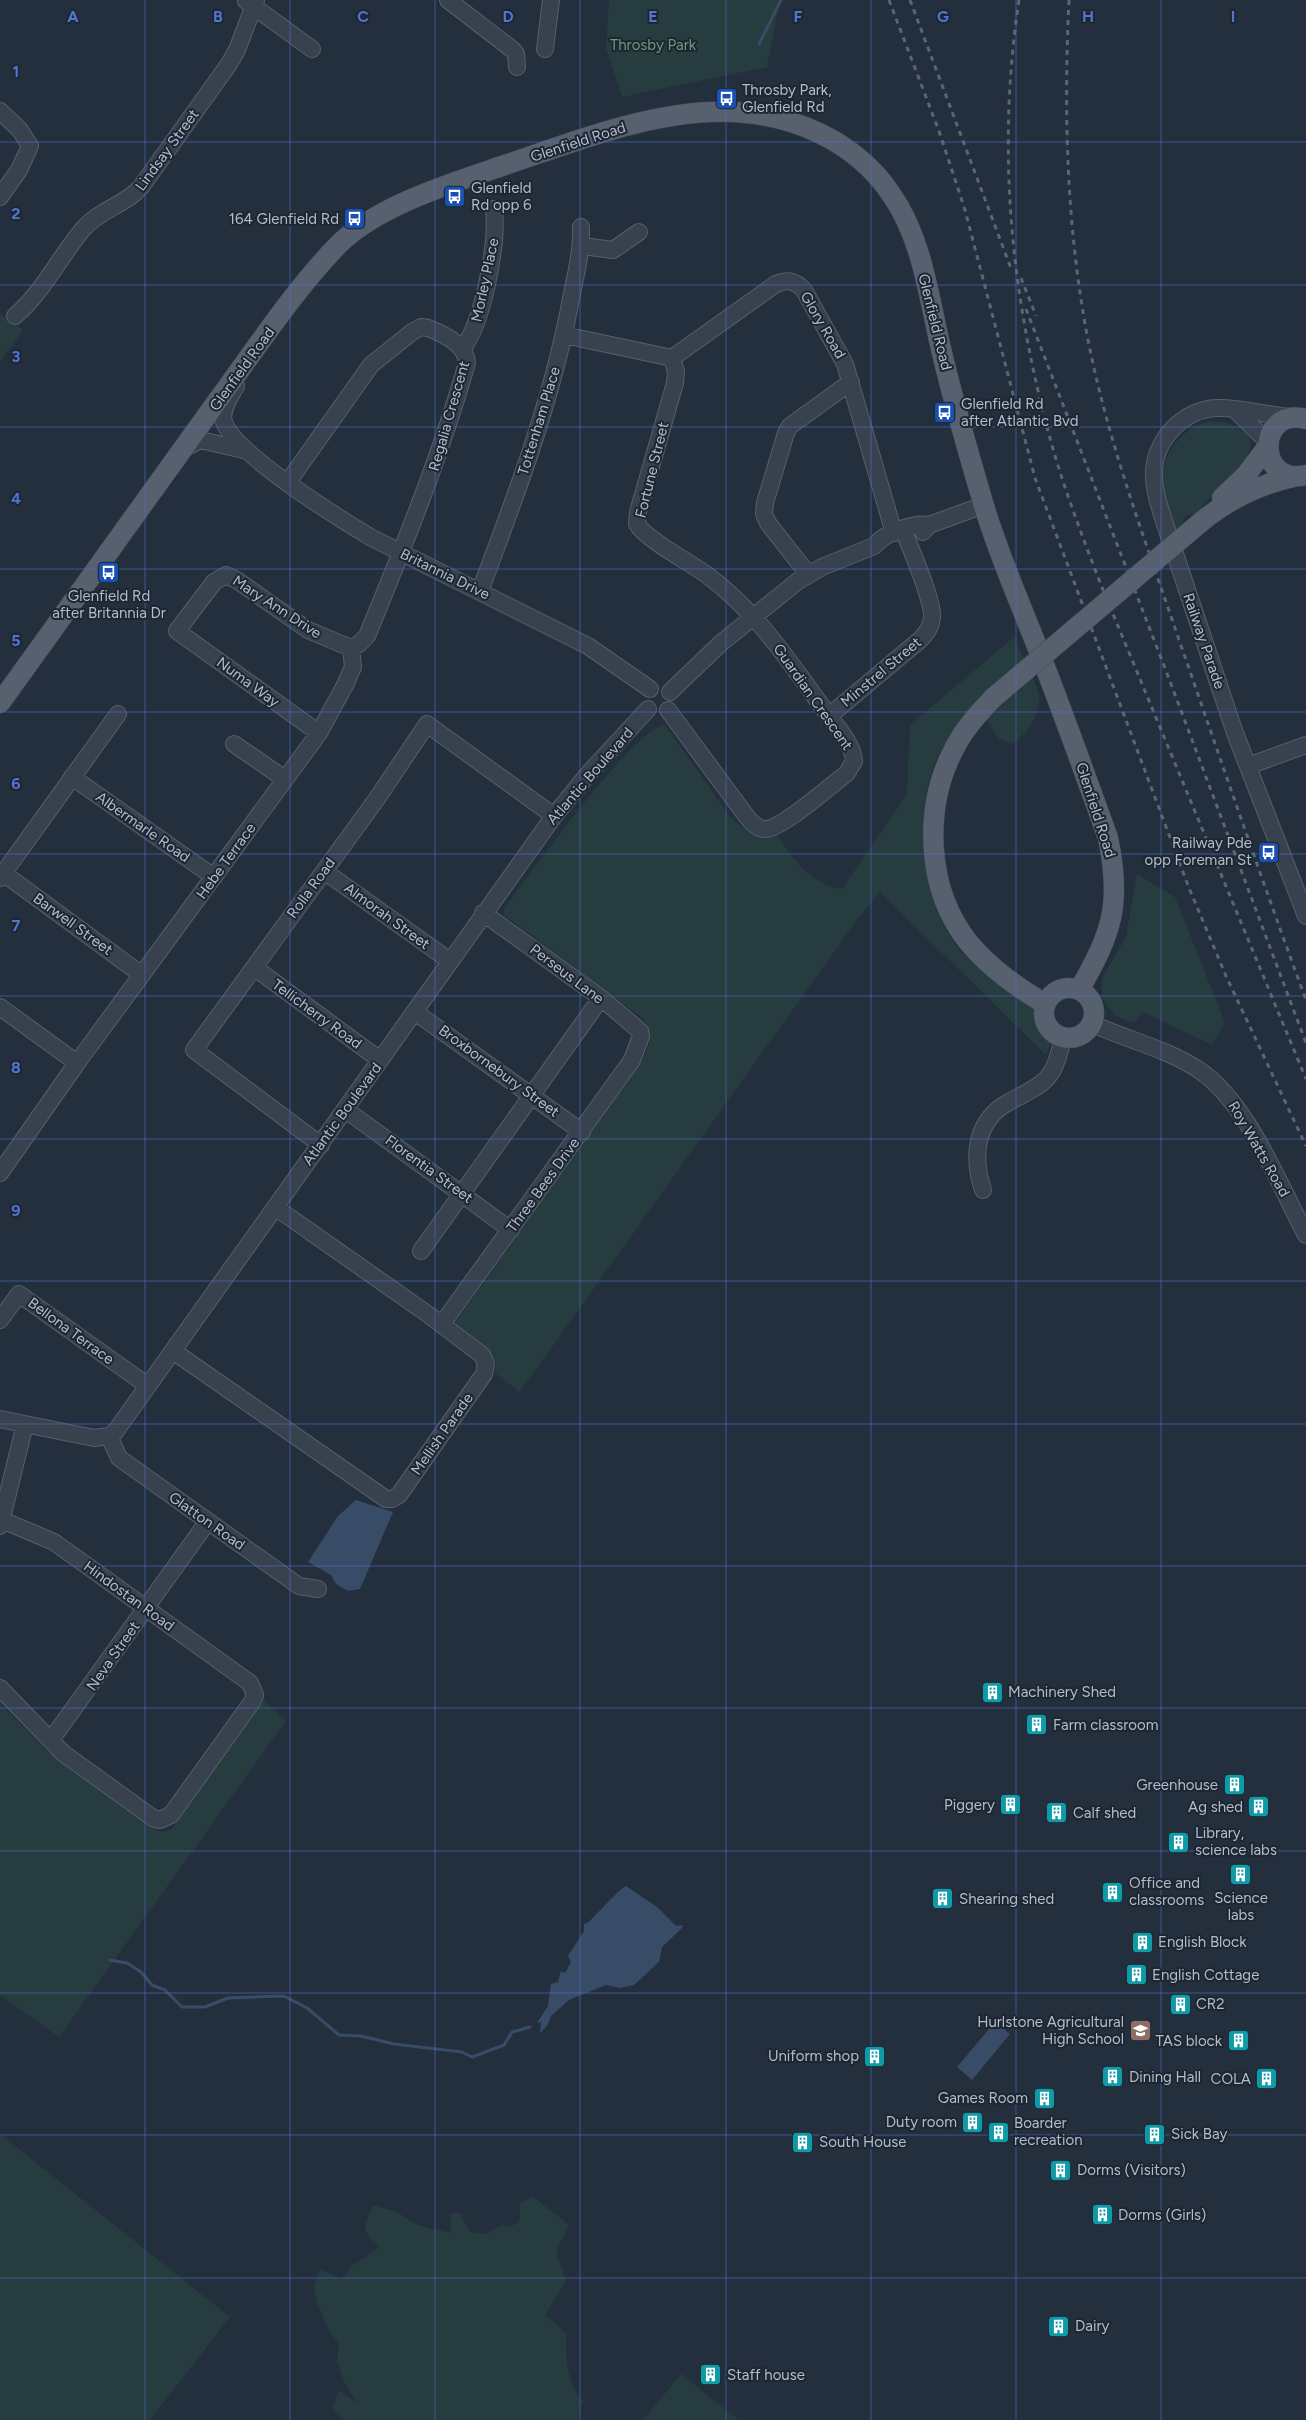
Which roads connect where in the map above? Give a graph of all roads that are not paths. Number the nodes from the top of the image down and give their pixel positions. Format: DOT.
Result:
graph roads {
  1 [pos="448,0"];
  2 [pos="552,0"];
  3 [pos="251,2"];
  4 [pos="312,49"];
  5 [pos="545,49"];
  6 [pos="517,66"];
  7 [pos="0,111"];
  8 [pos="0,197"];
  9 [pos="494,209"];
  10 [pos="581,226"];
  11 [pos="639,232"];
  12 [pos="582,246"];
  13 [pos="15,316"];
  14 [pos="564,336"];
  15 [pos="256,348"];
  16 [pos="463,348"];
  17 [pos="672,358"];
  18 [pos="851,382"];
  19 [pos="1235,410"];
  20 [pos="1301,417"];
  21 [pos="1268,444"];
  22 [pos="182,450"];
  23 [pos="244,450"];
  24 [pos="1302,476"];
  25 [pos="288,482"];
  26 [pos="984,505"];
  27 [pos="1203,520"];
  28 [pos="901,536"];
  29 [pos="401,553"];
  30 [pos="808,574"];
  31 [pos="480,591"];
  32 [pos="753,617"];
  33 [pos="177,631"];
  34 [pos="351,648"];
  35 [pos="650,690"];
  36 [pos="670,692"];
  37 [pos="0,703"];
  38 [pos="648,709"];
  39 [pos="668,710"];
  40 [pos="118,714"];
  41 [pos="829,716"];
  42 [pos="319,732"];
  43 [pos="234,744"];
  44 [pos="1306,745"];
  45 [pos="1248,766"];
  46 [pos="72,777"];
  47 [pos="285,779"];
  48 [pos="554,816"];
  49 [pos="324,871"];
  50 [pos="2,876"];
  51 [pos="214,877"];
  52 [pos="483,913"];
  53 [pos="1306,916"];
  54 [pos="450,961"];
  55 [pos="254,968"];
  56 [pos="142,975"];
  57 [pos="1079,990"];
  58 [pos="601,998"];
  59 [pos="1046,1004"];
  60 [pos="0,1007"];
  61 [pos="415,1012"];
  62 [pos="1091,1023"];
  63 [pos="1063,1037"];
  64 [pos="639,1043"];
  65 [pos="380,1060"];
  66 [pos="77,1064"];
  67 [pos="532,1094"];
  68 [pos="346,1110"];
  69 [pos="582,1132"];
  70 [pos="320,1145"];
  71 [pos="0,1172"];
  72 [pos="983,1190"];
  73 [pos="461,1193"];
  74 [pos="275,1207"];
  75 [pos="511,1230"];
  76 [pos="1306,1235"];
  77 [pos="421,1251"];
  78 [pos="0,1320"];
  79 [pos="442,1324"];
  80 [pos="174,1351"];
  81 [pos="148,1386"];
  82 [pos="0,1419"];
  83 [pos="25,1424"];
  84 [pos="109,1436"];
  85 [pos="208,1521"];
  86 [pos="1,1523"];
  87 [pos="318,1589"];
  88 [pos="146,1608"];
  89 [pos="0,1688"];
  90 [pos="51,1740"];
  1 -- 6 [label="street"];
  2 -- 5 [label="street"];
  3 -- 4 [label="street"];
  3 -- 13 [label="street, Lindsay Street"];
  7 -- 8 [label="street"];
  9 -- 16 [label="street, Morley Place"];
  10 -- 12 [label="street, Tottenham Place"];
  11 -- 12 [label="street"];
  12 -- 14 [label="street, Tottenham Place"];
  14 -- 17 [label="street"];
  14 -- 31 [label="street, Tottenham Place"];
  15 -- 22 [label="main road, Glenfield Road"];
  15 -- 23 [label="street, Britannia Drive"];
  15 -- 26 [label="main road, Glenfield Road"];
  16 -- 25 [label="street, Regalia Crescent"];
  16 -- 29 [label="street, Regalia Crescent"];
  17 -- 18 [label="street, Glory Road"];
  17 -- 32 [label="street, Fortune Street"];
  18 -- 28 [label="street, Glory Road"];
  18 -- 30 [label="street"];
  19 -- 20 [label="street, Railway Parade"];
  19 -- 21 [label="street"];
  19 -- 45 [label="street, Railway Parade"];
  20 -- 21 [label="main road"];
  21 -- 24 [label="main road"];
  21 -- 27 [label="main road"];
  22 -- 23 [label="street, Britannia Drive"];
  22 -- 37 [label="main road, Glenfield Road"];
  23 -- 25 [label="street, Britannia Drive"];
  24 -- 27 [label="main road"];
  25 -- 29 [label="street, Britannia Drive"];
  26 -- 28 [label="street"];
  26 -- 57 [label="main road, Glenfield Road"];
  27 -- 59 [label="main road, bridge"];
  28 -- 30 [label="street"];
  28 -- 41 [label="street, Minstrel Street"];
  29 -- 31 [label="street, Britannia Drive"];
  29 -- 34 [label="street"];
  30 -- 32 [label="street"];
  31 -- 35 [label="street, Britannia Drive"];
  32 -- 36 [label="street"];
  32 -- 41 [label="street, Guardian Crescent"];
  33 -- 34 [label="street, Mary Ann Drive"];
  33 -- 42 [label="street, Numa Way"];
  34 -- 42 [label="street, Hebe Terrace"];
  35 -- 36 [label="street"];
  35 -- 38 [label="street"];
  36 -- 39 [label="street"];
  38 -- 39 [label="street"];
  38 -- 48 [label="street, Atlantic Boulevard"];
  39 -- 41 [label="street, Guardian Crescent"];
  40 -- 46 [label="street"];
  42 -- 47 [label="street, Hebe Terrace"];
  43 -- 47 [label="street"];
  44 -- 45 [label="street"];
  45 -- 53 [label="street, Railway Parade"];
  46 -- 50 [label="street"];
  46 -- 51 [label="street, Albermarle Road"];
  47 -- 51 [label="street, Hebe Terrace"];
  48 -- 49 [label="street, Rolla Road"];
  48 -- 52 [label="street, Atlantic Boulevard"];
  49 -- 54 [label="street, Almorah Street"];
  49 -- 55 [label="street, Rolla Road"];
  50 -- 56 [label="street, Barwell Street"];
  51 -- 56 [label="street, Hebe Terrace"];
  52 -- 54 [label="street, Atlantic Boulevard"];
  52 -- 58 [label="street, Perseus Lane"];
  54 -- 61 [label="street, Atlantic Boulevard"];
  55 -- 65 [label="street, Tellicherry Road"];
  55 -- 70 [label="street, Rolla Road"];
  56 -- 66 [label="street, Hebe Terrace"];
  57 -- 59 [label="main road"];
  57 -- 62 [label="main road"];
  58 -- 64 [label="street, Perseus Lane"];
  58 -- 67 [label="street"];
  59 -- 63 [label="main road"];
  60 -- 66 [label="street"];
  61 -- 65 [label="street, Atlantic Boulevard"];
  61 -- 67 [label="street, Broxbornebury Street"];
  62 -- 63 [label="main road"];
  62 -- 76 [label="street, Roy Watts Road"];
  63 -- 72 [label="street"];
  64 -- 69 [label="street, Three Bees Drive"];
  65 -- 68 [label="street, Atlantic Boulevard"];
  66 -- 71 [label="street"];
  67 -- 69 [label="street, Broxbornebury Street"];
  67 -- 73 [label="street"];
  68 -- 70 [label="street, Atlantic Boulevard"];
  68 -- 73 [label="street, Florentia Street"];
  69 -- 75 [label="street, Three Bees Drive"];
  70 -- 74 [label="street, Atlantic Boulevard"];
  73 -- 75 [label="street, Florentia Street"];
  73 -- 77 [label="street"];
  74 -- 79 [label="street, Mellish Parade"];
  74 -- 80 [label="street, Atlantic Boulevard"];
  75 -- 79 [label="street, Three Bees Drive"];
  78 -- 81 [label="street, Bellona Terrace"];
  79 -- 80 [label="street, Mellish Parade"];
  80 -- 81 [label="street, Atlantic Boulevard"];
  81 -- 84 [label="street, Atlantic Boulevard"];
  82 -- 83 [label="street"];
  83 -- 84 [label="street"];
  83 -- 86 [label="street"];
  84 -- 85 [label="street, Glatton Road"];
  85 -- 87 [label="street, Glatton Road"];
  85 -- 88 [label="street, Neva Street"];
  86 -- 88 [label="street, Hindostan Road"];
  88 -- 90 [label="street, Neva Street"];
  88 -- 90 [label="street, Hindostan Road"];
  89 -- 90 [label="street"];
}
